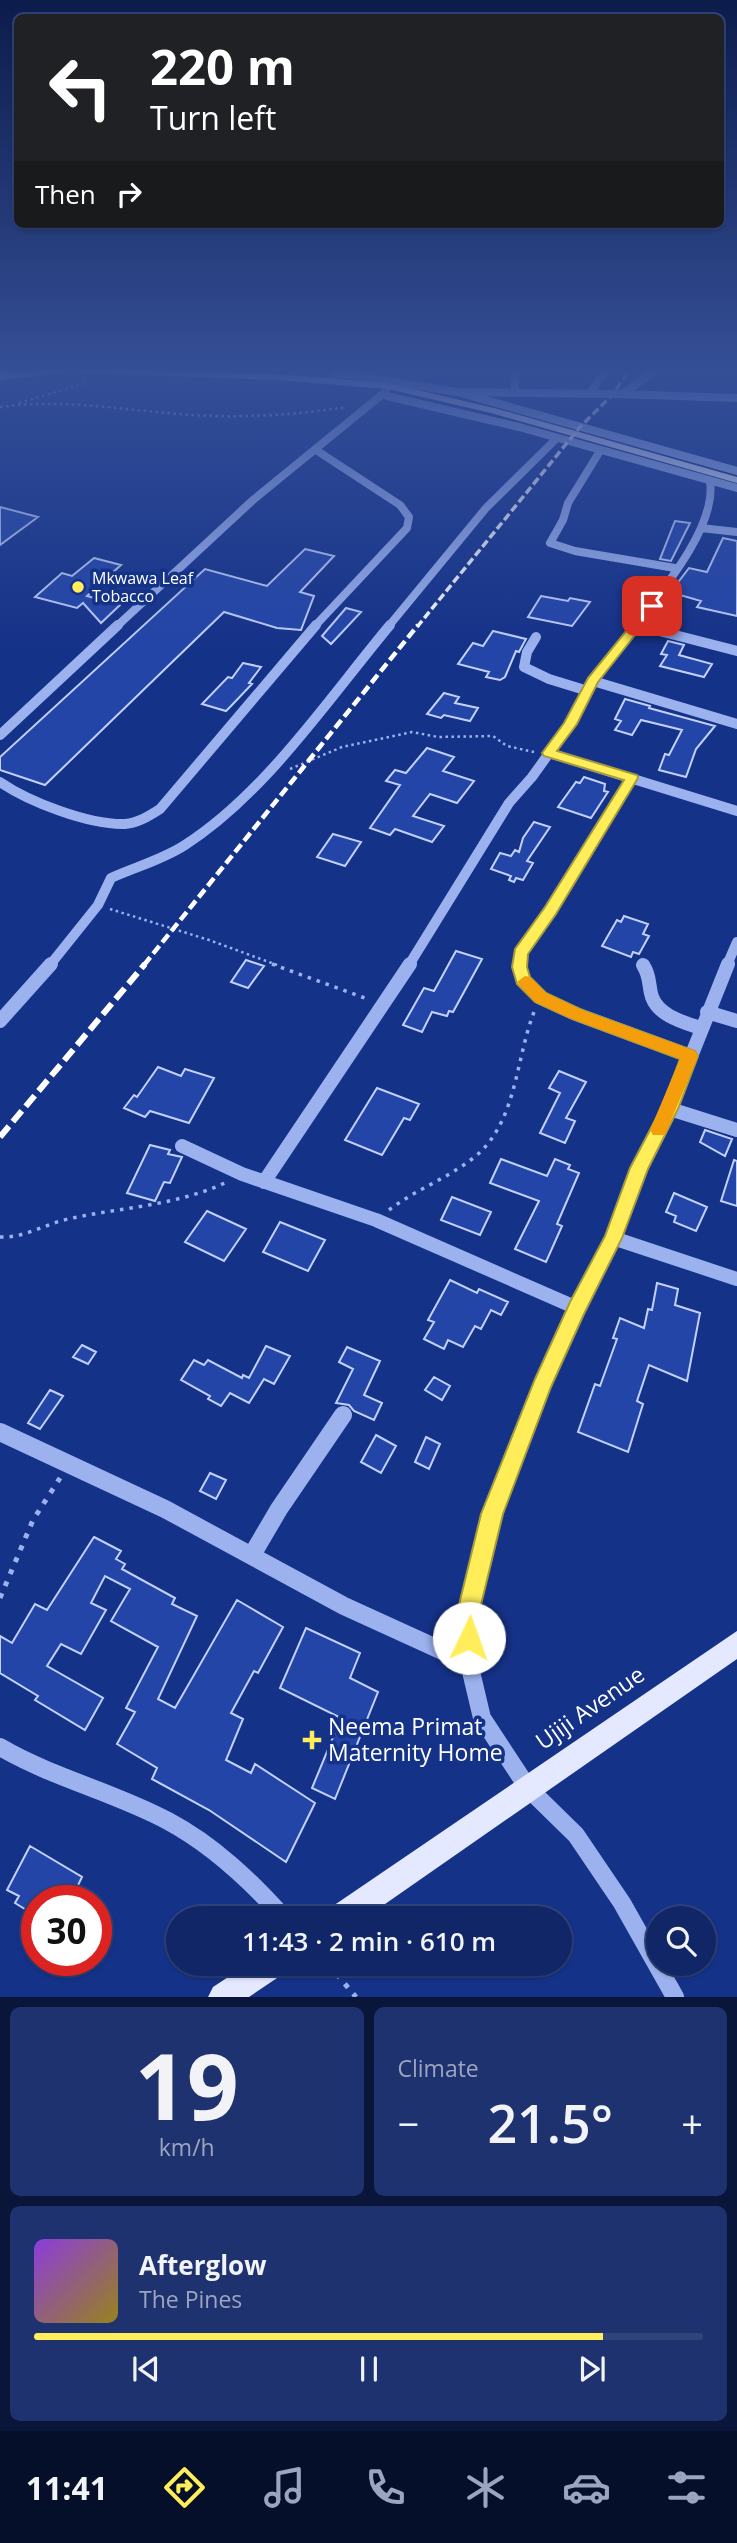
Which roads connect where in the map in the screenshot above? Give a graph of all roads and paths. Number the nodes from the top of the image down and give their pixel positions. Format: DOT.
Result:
graph roads {
  1 [pos="301,462"];
  2 [pos="335,462"];
  3 [pos="532,462"];
  4 [pos="593,462"];
  5 [pos="652,462"];
  6 [pos="660,462"];
  7 [pos="706,462"];
  8 [pos="737,471"];
  9 [pos="737,480"];
  10 [pos="710,481"];
  11 [pos="737,488"];
  12 [pos="701,528"];
  13 [pos="737,532"];
  14 [pos="675,568"];
  15 [pos="635,625"];
  16 [pos="536,637"];
  17 [pos="737,651"];
  18 [pos="590,686"];
  19 [pos="737,723"];
  20 [pos="0,735"];
  21 [pos="549,753"];
  22 [pos="268,773"];
  23 [pos="632,778"];
  24 [pos="0,782"];
  25 [pos="737,811"];
  26 [pos="98,905"];
  27 [pos="737,942"];
  28 [pos="643,965"];
  29 [pos="541,998"];
  30 [pos="385,1004"];
  31 [pos="707,1012"];
  32 [pos="0,1021"];
  33 [pos="737,1021"];
  34 [pos="701,1028"];
  35 [pos="690,1056"];
  36 [pos="670,1109"];
  37 [pos="737,1130"];
  38 [pos="182,1146"];
  39 [pos="242,1174"];
  40 [pos="264,1182"];
  41 [pos="376,1220"];
  42 [pos="0,1237"];
  43 [pos="613,1238"];
  44 [pos="737,1279"];
  45 [pos="577,1308"];
  46 [pos="343,1415"];
  47 [pos="0,1432"];
  48 [pos="69,1466"];
  49 [pos="252,1555"];
  50 [pos="0,1598"];
  51 [pos="737,1644"];
  52 [pos="470,1663"];
  53 [pos="0,1747"];
  54 [pos="528,1788"];
  55 [pos="272,1906"];
  56 [pos="357,1906"];
  57 [pos="338,1976"];
  58 [pos="262,1978"];
  59 [pos="223,1997"];
  60 [pos="356,1997"];
  61 [pos="675,1997"];
  1 -- 20 [label="street"];
  2 -- 24 [label="street"];
  3 -- 22 [label="street"];
  4 -- 14 [label="street"];
  5 -- 10 [label="street"];
  6 -- 9 [label="main road"];
  7 -- 8 [label="street"];
  10 -- 11 [label="street"];
  10 -- 12 [label="street"];
  12 -- 13 [label="street"];
  12 -- 14 [label="street"];
  14 -- 15 [label="street"];
  15 -- 17 [label="street"];
  15 -- 18 [label="street"];
  16 -- 18 [label="street"];
  18 -- 19 [label="street"];
  18 -- 21 [label="street"];
  21 -- 22 [label="path"];
  21 -- 23 [label="street"];
  21 -- 30 [label="street"];
  22 -- 26 [label="street"];
  23 -- 25 [label="street"];
  23 -- 29 [label="street"];
  26 -- 30 [label="path"];
  26 -- 32 [label="street"];
  27 -- 31 [label="street"];
  28 -- 34 [label="street"];
  29 -- 35 [label="street"];
  29 -- 41 [label="path"];
  30 -- 40 [label="street"];
  31 -- 33 [label="street"];
  31 -- 34 [label="street"];
  34 -- 35 [label="street"];
  35 -- 36 [label="street"];
  36 -- 37 [label="street"];
  36 -- 43 [label="street"];
  38 -- 39 [label="street"];
  39 -- 40 [label="street"];
  39 -- 42 [label="path"];
  40 -- 41 [label="street"];
  41 -- 45 [label="street"];
  43 -- 44 [label="street"];
  43 -- 45 [label="street"];
  45 -- 52 [label="street"];
  46 -- 49 [label="street"];
  47 -- 48 [label="street"];
  48 -- 49 [label="street"];
  48 -- 50 [label="path"];
  49 -- 52 [label="street"];
  51 -- 54 [label="main road, Ujiji Avenue"];
  52 -- 54 [label="street"];
  53 -- 55 [label="street"];
  54 -- 56 [label="main road, Ujiji Avenue"];
  54 -- 61 [label="street"];
  57 -- 60 [label="path"];
  58 -- 59 [label="main road"];
}
